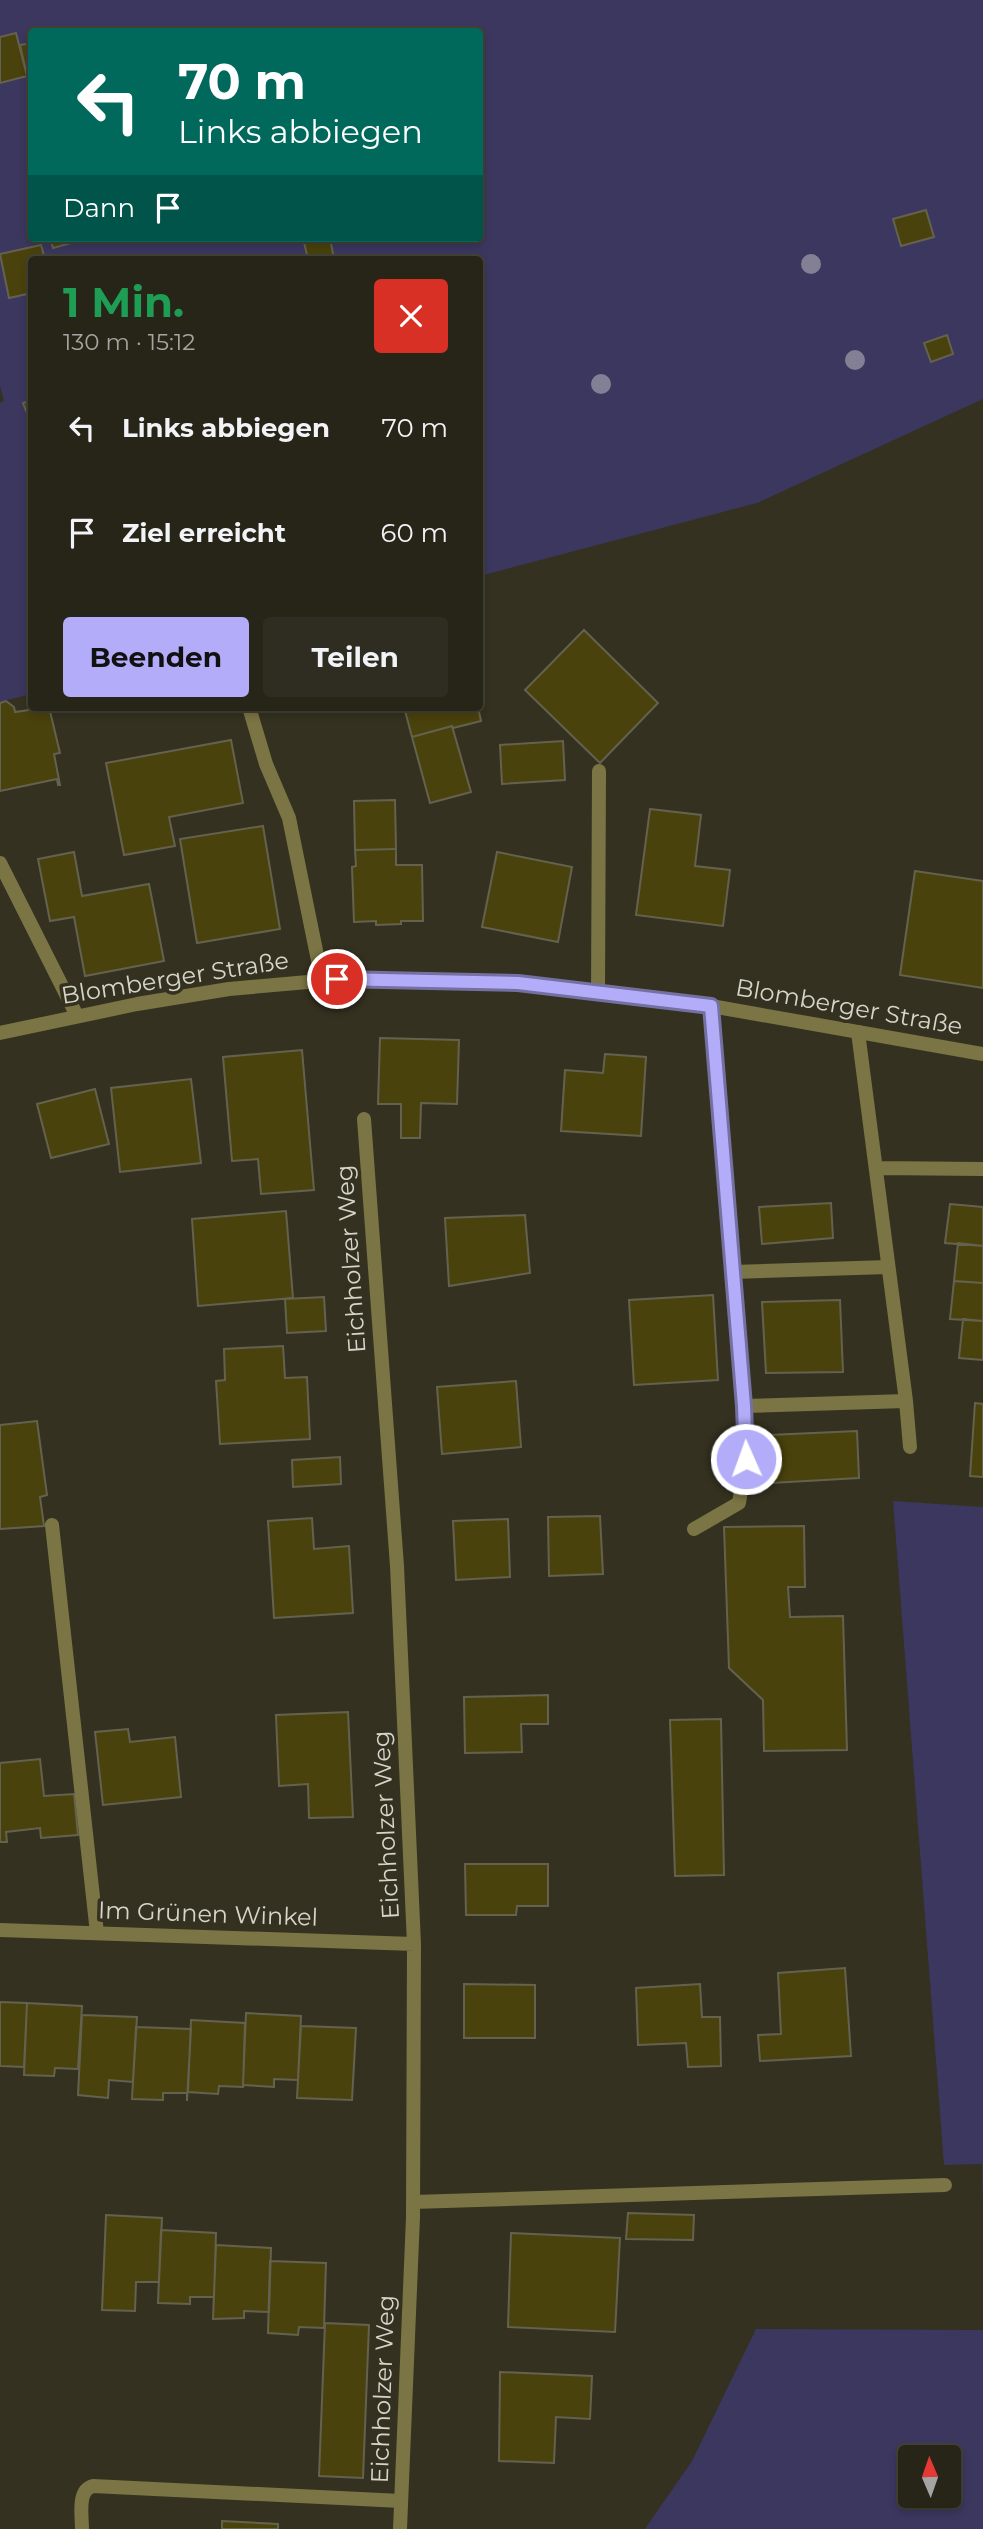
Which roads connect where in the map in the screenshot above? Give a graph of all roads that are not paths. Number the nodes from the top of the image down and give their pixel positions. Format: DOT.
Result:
graph roads {
  1 [pos="250,711"];
  2 [pos="599,771"];
  3 [pos="0,863"];
  4 [pos="322,979"];
  5 [pos="598,993"];
  6 [pos="711,1006"];
  7 [pos="77,1016"];
  8 [pos="858,1032"];
  9 [pos="0,1033"];
  10 [pos="983,1054"];
  11 [pos="364,1119"];
  12 [pos="876,1168"];
  13 [pos="983,1169"];
  14 [pos="888,1267"];
  15 [pos="733,1272"];
  16 [pos="906,1401"];
  17 [pos="744,1406"];
  18 [pos="910,1447"];
  19 [pos="52,1525"];
  20 [pos="694,1529"];
  21 [pos="0,1930"];
  22 [pos="97,1934"];
  23 [pos="414,1944"];
  24 [pos="945,2185"];
  25 [pos="413,2202"];
  26 [pos="401,2501"];
  27 [pos="82,2529"];
  28 [pos="400,2529"];
  1 -- 4 [label="street"];
  2 -- 5 [label="street"];
  3 -- 7 [label="street"];
  4 -- 5 [label="street, Blomberger Straße"];
  4 -- 7 [label="street, Blomberger Straße"];
  5 -- 6 [label="street, Blomberger Straße"];
  6 -- 8 [label="street, Blomberger Straße"];
  6 -- 15 [label="street"];
  7 -- 9 [label="street, Blomberger Straße"];
  8 -- 10 [label="street, Blomberger Straße"];
  8 -- 12 [label="street"];
  11 -- 23 [label="street, Eichholzer Weg"];
  12 -- 13 [label="street"];
  12 -- 14 [label="street"];
  14 -- 15 [label="street"];
  14 -- 16 [label="street"];
  15 -- 17 [label="street"];
  16 -- 17 [label="street"];
  16 -- 18 [label="street"];
  17 -- 20 [label="street"];
  19 -- 22 [label="street"];
  21 -- 22 [label="street, Im Grünen Winkel"];
  22 -- 23 [label="street, Im Grünen Winkel"];
  23 -- 25 [label="street, Eichholzer Weg"];
  24 -- 25 [label="street"];
  25 -- 26 [label="street, Eichholzer Weg"];
  26 -- 27 [label="street"];
  26 -- 28 [label="street, Eichholzer Weg"];
}
